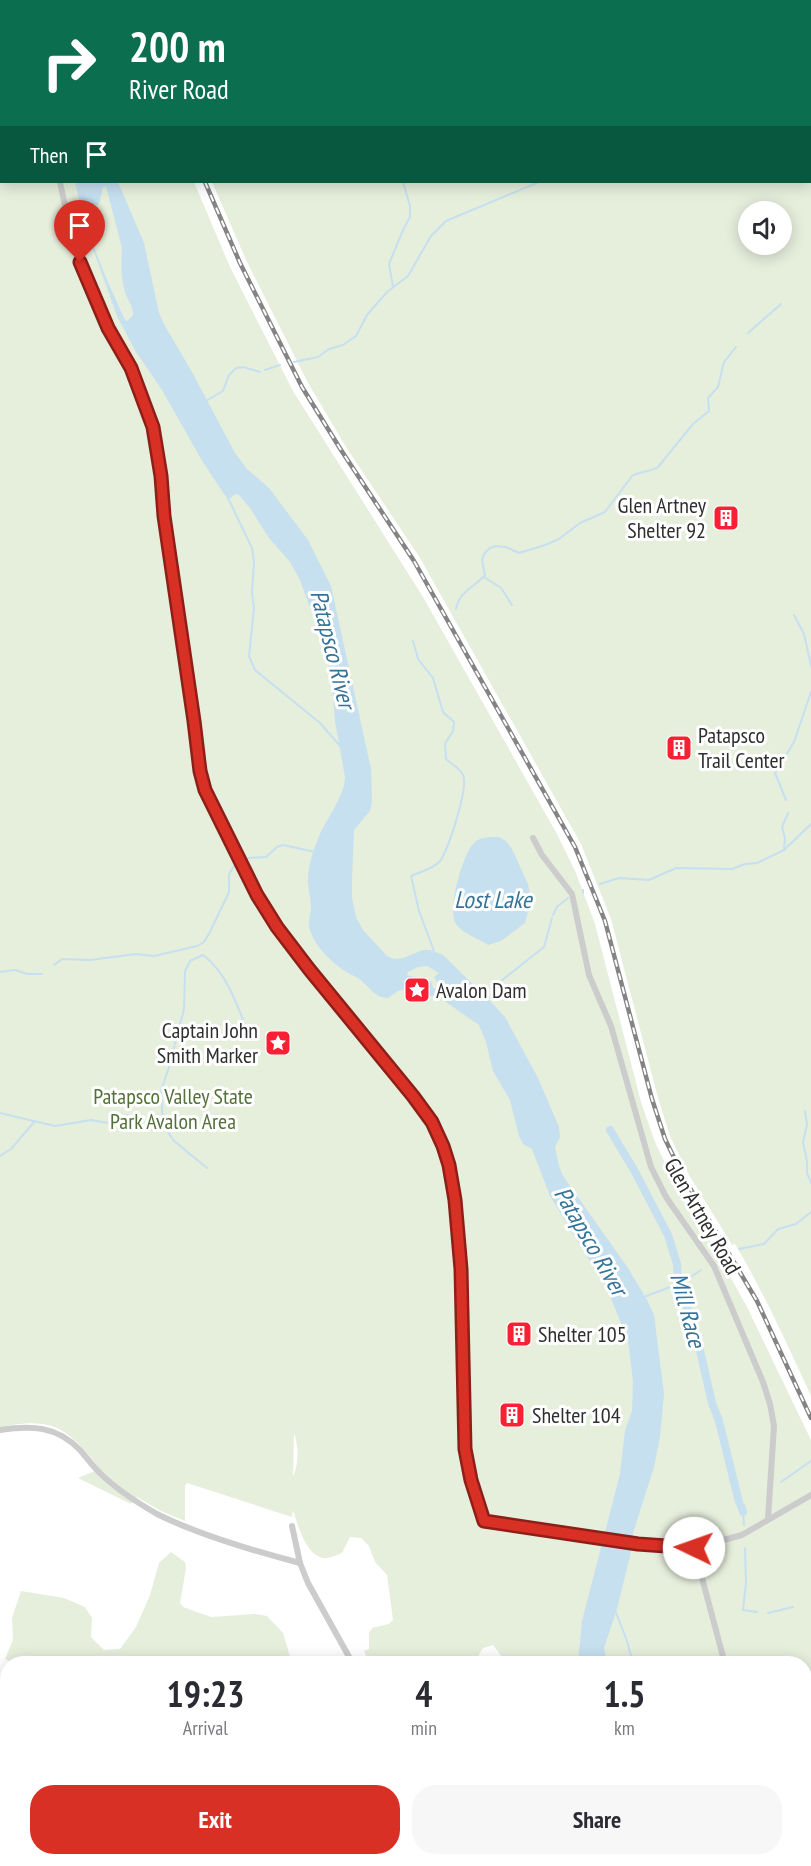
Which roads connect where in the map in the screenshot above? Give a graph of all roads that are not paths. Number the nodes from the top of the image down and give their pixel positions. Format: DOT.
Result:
graph roads {
  1 [pos="60,183"];
  2 [pos="533,838"];
  3 [pos="0,1430"];
  4 [pos="811,1495"];
  5 [pos="768,1520"];
  6 [pos="292,1526"];
  7 [pos="694,1548"];
  8 [pos="300,1563"];
  9 [pos="348,1656"];
  10 [pos="723,1656"];
  1 -- 7 [label="street"];
  2 -- 5 [label="street, Glen Artney Road"];
  3 -- 8 [label="street"];
  4 -- 5 [label="street"];
  5 -- 7 [label="street"];
  6 -- 8 [label="street"];
  7 -- 10 [label="street"];
  8 -- 9 [label="street"];
}
